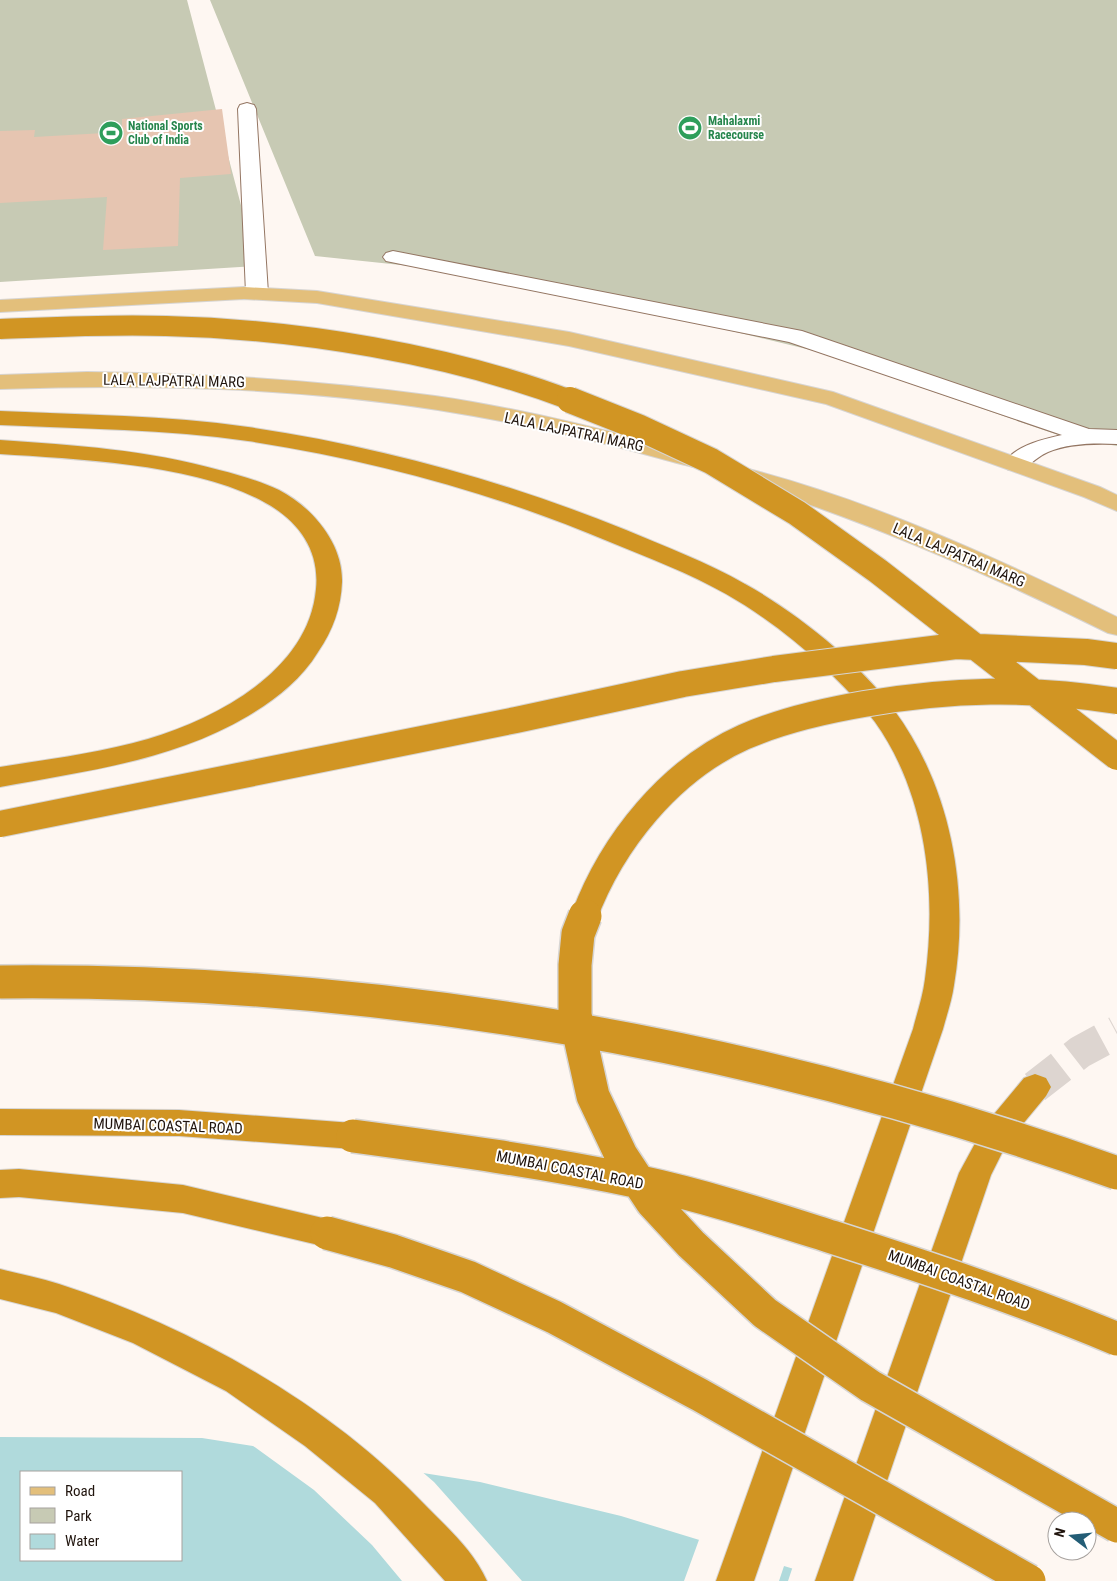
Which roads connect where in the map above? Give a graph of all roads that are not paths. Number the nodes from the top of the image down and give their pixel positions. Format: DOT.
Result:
graph roads {
  1 [pos="247,109"];
  2 [pos="393,256"];
  3 [pos="257,294"];
  4 [pos="0,306"];
  5 [pos="0,329"];
  6 [pos="0,382"];
  7 [pos="0,418"];
  8 [pos="1117,429"];
  9 [pos="1087,436"];
  10 [pos="1117,437"];
  11 [pos="0,447"];
  12 [pos="1015,464"];
  13 [pos="1117,504"];
  14 [pos="1117,627"];
  15 [pos="1117,656"];
  16 [pos="1117,701"];
  17 [pos="1117,757"];
  18 [pos="0,777"];
  19 [pos="0,824"];
  20 [pos="0,982"];
  21 [pos="1035,1087"];
  22 [pos="0,1122"];
  23 [pos="1117,1173"];
  24 [pos="0,1184"];
  25 [pos="0,1284"];
  26 [pos="1117,1339"];
  27 [pos="1117,1526"];
  28 [pos="468,1581"];
  29 [pos="735,1581"];
  30 [pos="834,1581"];
  31 [pos="1029,1581"];
  1 -- 3 [label="lane"];
  2 -- 9 [label="lane"];
  3 -- 4 [label="main road"];
  3 -- 12 [label="main road"];
  5 -- 17 [label="highway, bridge"];
  6 -- 14 [label="main road, LALA LAJPATRAI MARG"];
  7 -- 29 [label="highway, bridge"];
  8 -- 9 [label="lane"];
  9 -- 10 [label="lane"];
  9 -- 12 [label="lane"];
  11 -- 18 [label="highway"];
  12 -- 13 [label="main road"];
  15 -- 19 [label="highway, bridge"];
  16 -- 27 [label="highway, bridge"];
  20 -- 23 [label="highway, bridge"];
  21 -- 30 [label="highway, bridge"];
  22 -- 26 [label="highway, MUMBAI COASTAL ROAD, bridge"];
  24 -- 31 [label="highway, bridge"];
  25 -- 28 [label="highway"];
}
